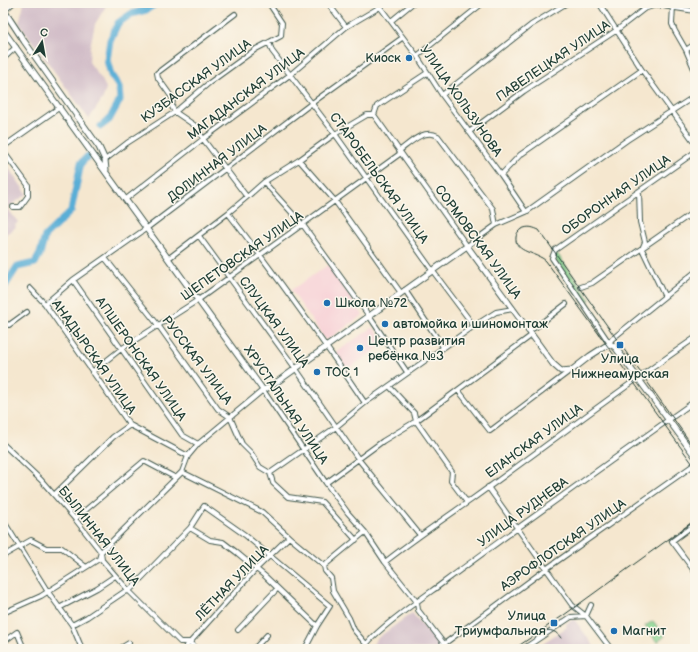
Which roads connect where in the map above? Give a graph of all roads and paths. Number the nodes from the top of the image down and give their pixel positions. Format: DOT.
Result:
graph roads {
  1 [pos="13,3"];
  2 [pos="273,3"];
  3 [pos="328,3"];
  4 [pos="413,3"];
  5 [pos="483,3"];
  6 [pos="567,3"];
  7 [pos="599,3"];
  8 [pos="378,5"];
  9 [pos="673,6"];
  10 [pos="3,10"];
  11 [pos="695,10"];
  12 [pos="235,14"];
  13 [pos="391,21"];
  14 [pos="346,27"];
  15 [pos="3,30"];
  16 [pos="617,30"];
  17 [pos="402,38"];
  18 [pos="269,42"];
  19 [pos="695,44"];
  20 [pos="16,47"];
  21 [pos="686,50"];
  22 [pos="417,56"];
  23 [pos="3,59"];
  24 [pos="642,70"];
  25 [pos="695,71"];
  26 [pos="427,73"];
  27 [pos="291,74"];
  28 [pos="442,95"];
  29 [pos="695,96"];
  30 [pos="312,103"];
  31 [pos="60,107"];
  32 [pos="175,112"];
  33 [pos="672,112"];
  34 [pos="374,115"];
  35 [pos="469,132"];
  36 [pos="335,134"];
  37 [pos="203,139"];
  38 [pos="695,143"];
  39 [pos="3,148"];
  40 [pos="3,152"];
  41 [pos="400,152"];
  42 [pos="695,152"];
  43 [pos="105,160"];
  44 [pos="299,160"];
  45 [pos="226,168"];
  46 [pos="106,171"];
  47 [pos="501,175"];
  48 [pos="367,179"];
  49 [pos="264,182"];
  50 [pos="639,191"];
  51 [pos="247,197"];
  52 [pos="126,199"];
  53 [pos="335,201"];
  54 [pos="13,207"];
  55 [pos="695,211"];
  56 [pos="526,212"];
  57 [pos="228,213"];
  58 [pos="303,225"];
  59 [pos="496,225"];
  60 [pos="147,228"];
  61 [pos="199,236"];
  62 [pos="467,246"];
  63 [pos="642,248"];
  64 [pos="260,254"];
  65 [pos="105,258"];
  66 [pos="169,258"];
  67 [pos="432,270"];
  68 [pos="695,272"];
  69 [pos="230,277"];
  70 [pos="73,280"];
  71 [pos="581,287"];
  72 [pos="30,288"];
  73 [pos="403,292"];
  74 [pos="664,295"];
  75 [pos="198,300"];
  76 [pos="44,304"];
  77 [pos="566,304"];
  78 [pos="513,309"];
  79 [pos="27,312"];
  80 [pos="369,316"];
  81 [pos="3,322"];
  82 [pos="158,325"];
  83 [pos="474,326"];
  84 [pos="530,333"];
  85 [pos="695,338"];
  86 [pos="610,344"];
  87 [pos="326,347"];
  88 [pos="443,347"];
  89 [pos="121,349"];
  90 [pos="296,369"];
  91 [pos="572,370"];
  92 [pos="92,372"];
  93 [pos="407,372"];
  94 [pos="637,378"];
  95 [pos="389,386"];
  96 [pos="263,390"];
  97 [pos="458,390"];
  98 [pos="695,401"];
  99 [pos="364,403"];
  100 [pos="230,417"];
  101 [pos="668,420"];
  102 [pos="416,421"];
  103 [pos="130,425"];
  104 [pos="336,427"];
  105 [pos="3,444"];
  106 [pos="198,444"];
  107 [pos="304,449"];
  108 [pos="188,456"];
  109 [pos="695,456"];
  110 [pos="359,460"];
  111 [pos="695,464"];
  112 [pos="182,472"];
  113 [pos="270,473"];
  114 [pos="176,478"];
  115 [pos="326,483"];
  116 [pos="488,487"];
  117 [pos="54,495"];
  118 [pos="471,500"];
  119 [pos="75,519"];
  120 [pos="3,520"];
  121 [pos="695,524"];
  122 [pos="190,528"];
  123 [pos="518,528"];
  124 [pos="364,532"];
  125 [pos="420,535"];
  126 [pos="289,537"];
  127 [pos="356,540"];
  128 [pos="19,548"];
  129 [pos="101,552"];
  130 [pos="3,556"];
  131 [pos="271,556"];
  132 [pos="385,562"];
  133 [pos="324,566"];
  134 [pos="86,567"];
  135 [pos="546,568"];
  136 [pos="256,569"];
  137 [pos="695,572"];
  138 [pos="115,576"];
  139 [pos="277,589"];
  140 [pos="129,591"];
  141 [pos="48,592"];
  142 [pos="417,602"];
  143 [pos="591,605"];
  144 [pos="59,608"];
  145 [pos="3,613"];
  146 [pos="586,616"];
  147 [pos="72,625"];
  148 [pos="317,626"];
  149 [pos="238,630"];
  150 [pos="267,635"];
  151 [pos="3,642"];
  152 [pos="189,642"];
  153 [pos="129,643"];
  154 [pos="444,644"];
  155 [pos="365,647"];
  156 [pos="24,649"];
  157 [pos="82,649"];
  158 [pos="119,649"];
  159 [pos="184,649"];
  160 [pos="197,649"];
  161 [pos="254,649"];
  162 [pos="305,649"];
  163 [pos="448,649"];
  164 [pos="523,649"];
  165 [pos="611,649"];
  1 -- 10 [label="street"];
  2 -- 18 [label="street, КУЗБАССКАЯ УЛИЦА"];
  3 -- 14 [label="street"];
  4 -- 13 [label="street"];
  5 -- 22 [label="street"];
  6 -- 28 [label="street"];
  7 -- 16 [label="street"];
  8 -- 13 [label="street, УЛИЦА ХОЛЬЗУНОВА"];
  8 -- 14 [label="street, МАГАДАНСКАЯ УЛИЦА"];
  9 -- 11 [label="street, ПАВЕЛЕЦКАЯ УЛИЦА"];
  9 -- 16 [label="street, ПАВЕЛЕЦКАЯ УЛИЦА"];
  9 -- 21 [label="street"];
  10 -- 43 [label="street"];
  12 -- 32 [label="street"];
  13 -- 17 [label="street, УЛИЦА ХОЛЬЗУНОВА"];
  14 -- 27 [label="street, МАГАДАНСКАЯ УЛИЦА"];
  15 -- 20 [label="street, ХРУСТАЛЬНАЯ УЛИЦА"];
  16 -- 24 [label="street"];
  16 -- 35 [label="street, ПАВЕЛЕЦКАЯ УЛИЦА"];
  17 -- 22 [label="street, УЛИЦА ХОЛЬЗУНОВА"];
  17 -- 30 [label="street, ДОЛИННАЯ УЛИЦА"];
  18 -- 27 [label="street, СТАРОБЕЛЬСКАЯ УЛИЦА"];
  18 -- 32 [label="street, КУЗБАССКАЯ УЛИЦА"];
  19 -- 21 [label="street"];
  20 -- 23 [label="street"];
  20 -- 31 [label="street, ХРУСТАЛЬНАЯ УЛИЦА"];
  21 -- 25 [label="street"];
  22 -- 26 [label="street, УЛИЦА ХОЛЬЗУНОВА"];
  24 -- 33 [label="street"];
  24 -- 47 [label="street"];
  26 -- 28 [label="street, УЛИЦА ХОЛЬЗУНОВА"];
  26 -- 34 [label="street"];
  27 -- 30 [label="street, СТАРОБЕЛЬСКАЯ УЛИЦА"];
  27 -- 37 [label="street, МАГАДАНСКАЯ УЛИЦА"];
  28 -- 35 [label="street, УЛИЦА ХОЛЬЗУНОВА"];
  29 -- 33 [label="street"];
  30 -- 36 [label="street, СТАРОБЕЛЬСКАЯ УЛИЦА"];
  30 -- 45 [label="street, ДОЛИННАЯ УЛИЦА"];
  31 -- 39 [label="street"];
  31 -- 46 [label="street, ХРУСТАЛЬНАЯ УЛИЦА"];
  32 -- 37 [label="street"];
  32 -- 43 [label="street, КУЗБАССКАЯ УЛИЦА"];
  33 -- 38 [label="street"];
  33 -- 56 [label="street"];
  34 -- 36 [label="street"];
  34 -- 41 [label="street, СОРМОВСКАЯ УЛИЦА"];
  35 -- 47 [label="street, УЛИЦА ХОЛЬЗУНОВА"];
  36 -- 44 [label="street"];
  36 -- 48 [label="street, СТАРОБЕЛЬСКАЯ УЛИЦА"];
  37 -- 45 [label="street"];
  37 -- 52 [label="street, МАГАДАНСКАЯ УЛИЦА"];
  40 -- 54 [label="street"];
  41 -- 48 [label="street, ШЕПЕТОВСКАЯ УЛИЦА"];
  41 -- 59 [label="street, ШЕПЕТОВСКАЯ УЛИЦА"];
  41 -- 62 [label="street, СОРМОВСКАЯ УЛИЦА"];
  42 -- 50 [label="street, ОБОРОННАЯ УЛИЦА"];
  43 -- 46 [label="street"];
  44 -- 49 [label="street"];
  44 -- 53 [label="street"];
  45 -- 51 [label="street"];
  45 -- 60 [label="street, ДОЛИННАЯ УЛИЦА"];
  46 -- 52 [label="street, ХРУСТАЛЬНАЯ УЛИЦА"];
  47 -- 56 [label="street, УЛИЦА ХОЛЬЗУНОВА"];
  48 -- 53 [label="street, ШЕПЕТОВСКАЯ УЛИЦА"];
  48 -- 67 [label="street, СТАРОБЕЛЬСКАЯ УЛИЦА"];
  49 -- 51 [label="street"];
  49 -- 58 [label="street"];
  50 -- 63 [label="street"];
  50 -- 86 [label="street, ОБОРОННАЯ УЛИЦА"];
  51 -- 57 [label="street"];
  52 -- 60 [label="street, ХРУСТАЛЬНАЯ УЛИЦА"];
  53 -- 58 [label="street, ШЕПЕТОВСКАЯ УЛИЦА"];
  53 -- 73 [label="street"];
  55 -- 63 [label="street"];
  56 -- 59 [label="street"];
  57 -- 61 [label="street"];
  57 -- 64 [label="street"];
  58 -- 64 [label="street, ШЕПЕТОВСКАЯ УЛИЦА"];
  58 -- 80 [label="street"];
  59 -- 62 [label="street"];
  60 -- 65 [label="street, ДОЛИННАЯ УЛИЦА"];
  60 -- 66 [label="street, ХРУСТАЛЬНАЯ УЛИЦА"];
  61 -- 66 [label="street"];
  61 -- 69 [label="street, СЛУЦКАЯ УЛИЦА"];
  62 -- 67 [label="street"];
  62 -- 78 [label="street, СОРМОВСКАЯ УЛИЦА"];
  63 -- 71 [label="street"];
  63 -- 74 [label="street"];
  64 -- 69 [label="street, ШЕПЕТОВСКАЯ УЛИЦА"];
  64 -- 87 [label="street"];
  65 -- 70 [label="street, ДОЛИННАЯ УЛИЦА"];
  65 -- 82 [label="street, РУССКАЯ УЛИЦА"];
  66 -- 75 [label="street, ХРУСТАЛЬНАЯ УЛИЦА"];
  67 -- 73 [label="street"];
  67 -- 83 [label="street, СТАРОБЕЛЬСКАЯ УЛИЦА"];
  68 -- 74 [label="street"];
  69 -- 75 [label="street, ШЕПЕТОВСКАЯ УЛИЦА"];
  69 -- 90 [label="street, СЛУЦКАЯ УЛИЦА"];
  70 -- 76 [label="street, ДОЛИННАЯ УЛИЦА"];
  70 -- 89 [label="street, АПШЕРОНСКАЯ УЛИЦА"];
  72 -- 76 [label="street, АНАДЫРСКАЯ УЛИЦА"];
  73 -- 80 [label="street"];
  73 -- 88 [label="street"];
  74 -- 86 [label="street"];
  75 -- 82 [label="street, ШЕПЕТОВСКАЯ УЛИЦА"];
  75 -- 96 [label="street, ХРУСТАЛЬНАЯ УЛИЦА"];
  76 -- 92 [label="street, АНАДЫРСКАЯ УЛИЦА"];
  77 -- 84 [label="street"];
  78 -- 83 [label="street"];
  78 -- 84 [label="street, СОРМОВСКАЯ УЛИЦА"];
  79 -- 81 [label="street"];
  80 -- 87 [label="street"];
  80 -- 93 [label="street"];
  82 -- 89 [label="street, ШЕПЕТОВСКАЯ УЛИЦА"];
  82 -- 100 [label="street, РУССКАЯ УЛИЦА"];
  83 -- 88 [label="street"];
  84 -- 91 [label="street, СОРМОВСКАЯ УЛИЦА"];
  84 -- 97 [label="street"];
  85 -- 94 [label="street, ЕЛАНСКАЯ УЛИЦА"];
  86 -- 91 [label="street"];
  86 -- 94 [label="street"];
  87 -- 90 [label="street"];
  87 -- 99 [label="street"];
  88 -- 93 [label="street"];
  89 -- 92 [label="street, ШЕПЕТОВСКАЯ УЛИЦА"];
  89 -- 106 [label="street, АПШЕРОНСКАЯ УЛИЦА"];
  90 -- 96 [label="street"];
  90 -- 104 [label="street, СЛУЦКАЯ УЛИЦА"];
  91 -- 97 [label="street"];
  92 -- 103 [label="street, АНАДЫРСКАЯ УЛИЦА"];
  93 -- 95 [label="street"];
  94 -- 101 [label="street"];
  94 -- 116 [label="street, ЕЛАНСКАЯ УЛИЦА"];
  95 -- 99 [label="street"];
  95 -- 102 [label="street"];
  96 -- 100 [label="street"];
  96 -- 107 [label="street, ХРУСТАЛЬНАЯ УЛИЦА"];
  97 -- 102 [label="street"];
  98 -- 101 [label="street, УЛИЦА РУДНЕВА"];
  99 -- 104 [label="street"];
  100 -- 106 [label="street"];
  100 -- 113 [label="street, РУССКАЯ УЛИЦА"];
  101 -- 109 [label="street"];
  101 -- 123 [label="street, УЛИЦА РУДНЕВА"];
  102 -- 110 [label="street"];
  102 -- 118 [label="street"];
  103 -- 108 [label="street, АНАДЫРСКАЯ УЛИЦА"];
  103 -- 117 [label="street"];
  104 -- 107 [label="street"];
  104 -- 110 [label="street, СЛУЦКАЯ УЛИЦА"];
  105 -- 117 [label="street, БЫЛИННАЯ УЛИЦА"];
  106 -- 108 [label="street"];
  107 -- 113 [label="street"];
  107 -- 115 [label="street, ХРУСТАЛЬНАЯ УЛИЦА"];
  108 -- 112 [label="street"];
  110 -- 115 [label="street"];
  110 -- 125 [label="street, СЛУЦКАЯ УЛИЦА"];
  111 -- 135 [label="street, АЭРОФЛОТСКАЯ УЛИЦА"];
  112 -- 114 [label="street"];
  112 -- 126 [label="street"];
  113 -- 127 [label="street, РУССКАЯ УЛИЦА"];
  114 -- 119 [label="street"];
  114 -- 129 [label="street"];
  115 -- 124 [label="street, ХРУСТАЛЬНАЯ УЛИЦА"];
  116 -- 118 [label="street, ЕЛАНСКАЯ УЛИЦА"];
  116 -- 123 [label="street"];
  117 -- 119 [label="street, БЫЛИННАЯ УЛИЦА"];
  118 -- 125 [label="street, ЕЛАНСКАЯ УЛИЦА"];
  119 -- 129 [label="street, БЫЛИННАЯ УЛИЦА"];
  120 -- 128 [label="street"];
  121 -- 137 [label="street"];
  122 -- 131 [label="street"];
  122 -- 136 [label="street"];
  122 -- 140 [label="street"];
  123 -- 135 [label="street"];
  123 -- 142 [label="street, УЛИЦА РУДНЕВА"];
  124 -- 127 [label="street"];
  124 -- 132 [label="street, ХРУСТАЛЬНАЯ УЛИЦА"];
  125 -- 132 [label="street, ЕЛАНСКАЯ УЛИЦА"];
  126 -- 131 [label="street, ЛЁТНАЯ УЛИЦА"];
  126 -- 133 [label="street"];
  127 -- 133 [label="street"];
  128 -- 130 [label="street"];
  128 -- 134 [label="street"];
  128 -- 141 [label="street"];
  129 -- 134 [label="street"];
  129 -- 138 [label="street, БЫЛИННАЯ УЛИЦА"];
  131 -- 136 [label="street, ЛЁТНАЯ УЛИЦА"];
  131 -- 148 [label="street"];
  132 -- 142 [label="street, ХРУСТАЛЬНАЯ УЛИЦА"];
  133 -- 155 [label="street"];
  134 -- 141 [label="street"];
  135 -- 146 [label="street"];
  135 -- 154 [label="street, АЭРОФЛОТСКАЯ УЛИЦА"];
  136 -- 139 [label="street"];
  136 -- 152 [label="street, ЛЁТНАЯ УЛИЦА"];
  138 -- 140 [label="street, БЫЛИННАЯ УЛИЦА"];
  138 -- 144 [label="street"];
  139 -- 148 [label="street"];
  139 -- 149 [label="street"];
  140 -- 147 [label="street"];
  140 -- 152 [label="street, БЫЛИННАЯ УЛИЦА"];
  141 -- 144 [label="street"];
  141 -- 145 [label="street"];
  142 -- 154 [label="street, ХРУСТАЛЬНАЯ УЛИЦА"];
  142 -- 155 [label="street, УЛИЦА РУДНЕВА"];
  143 -- 146 [label="street"];
  144 -- 147 [label="street"];
  146 -- 164 [label="street"];
  146 -- 165 [label="street"];
  147 -- 157 [label="street"];
  148 -- 162 [label="street"];
  150 -- 161 [label="street"];
  151 -- 156 [label="street"];
  152 -- 159 [label="street, ЛЁТНАЯ УЛИЦА"];
  152 -- 160 [label="street, БЫЛИННАЯ УЛИЦА"];
  153 -- 158 [label="street"];
  154 -- 163 [label="street, ХРУСТАЛЬНАЯ УЛИЦА"];
}
